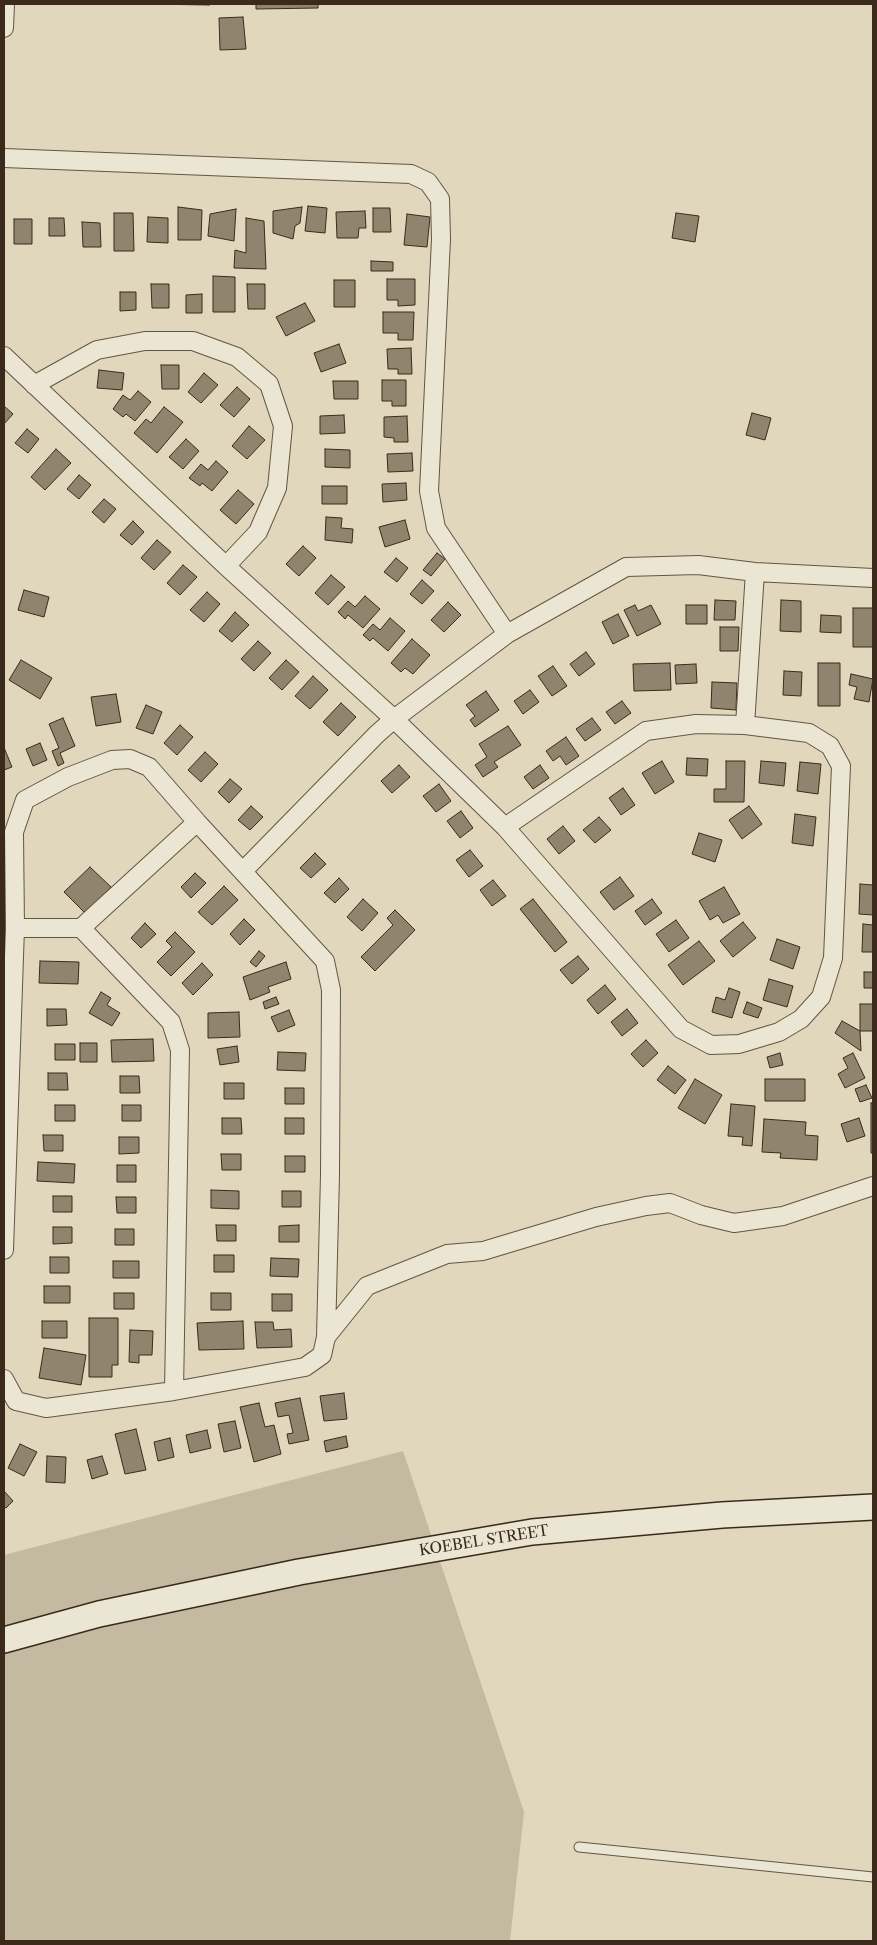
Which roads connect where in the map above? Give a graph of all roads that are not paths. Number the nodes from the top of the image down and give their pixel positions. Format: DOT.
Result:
graph roads {
  1 [pos="5,4"];
  2 [pos="4,28"];
  3 [pos="4,158"];
  4 [pos="4,356"];
  5 [pos="34,385"];
  6 [pos="226,566"];
  7 [pos="756,572"];
  8 [pos="873,578"];
  9 [pos="507,634"];
  10 [pos="394,719"];
  11 [pos="745,724"];
  12 [pos="197,822"];
  13 [pos="505,827"];
  14 [pos="243,871"];
  15 [pos="15,928"];
  16 [pos="81,928"];
  17 [pos="8,1016"];
  18 [pos="873,1186"];
  19 [pos="4,1250"];
  20 [pos="326,1337"];
  21 [pos="4,1379"];
  22 [pos="174,1391"];
  23 [pos="873,1507"];
  24 [pos="4,1640"];
  25 [pos="579,1847"];
  26 [pos="873,1877"];
  1 -- 2 [label="street"];
  3 -- 9 [label="street"];
  4 -- 5 [label="street"];
  5 -- 6 [label="street"];
  5 -- 6 [label="street"];
  6 -- 10 [label="street"];
  7 -- 8 [label="street"];
  7 -- 9 [label="street"];
  7 -- 11 [label="street"];
  9 -- 10 [label="street"];
  10 -- 13 [label="street"];
  10 -- 14 [label="street"];
  11 -- 13 [label="street"];
  11 -- 13 [label="street"];
  12 -- 14 [label="street"];
  12 -- 15 [label="street"];
  12 -- 16 [label="street"];
  14 -- 20 [label="street"];
  15 -- 16 [label="street"];
  15 -- 17 [label="street"];
  16 -- 22 [label="street"];
  17 -- 19 [label="street"];
  18 -- 20 [label="street"];
  20 -- 22 [label="street"];
  21 -- 22 [label="street"];
  23 -- 24 [label="main road, KOEBEL STREET"];
  25 -- 26 [label="lane"];
}
